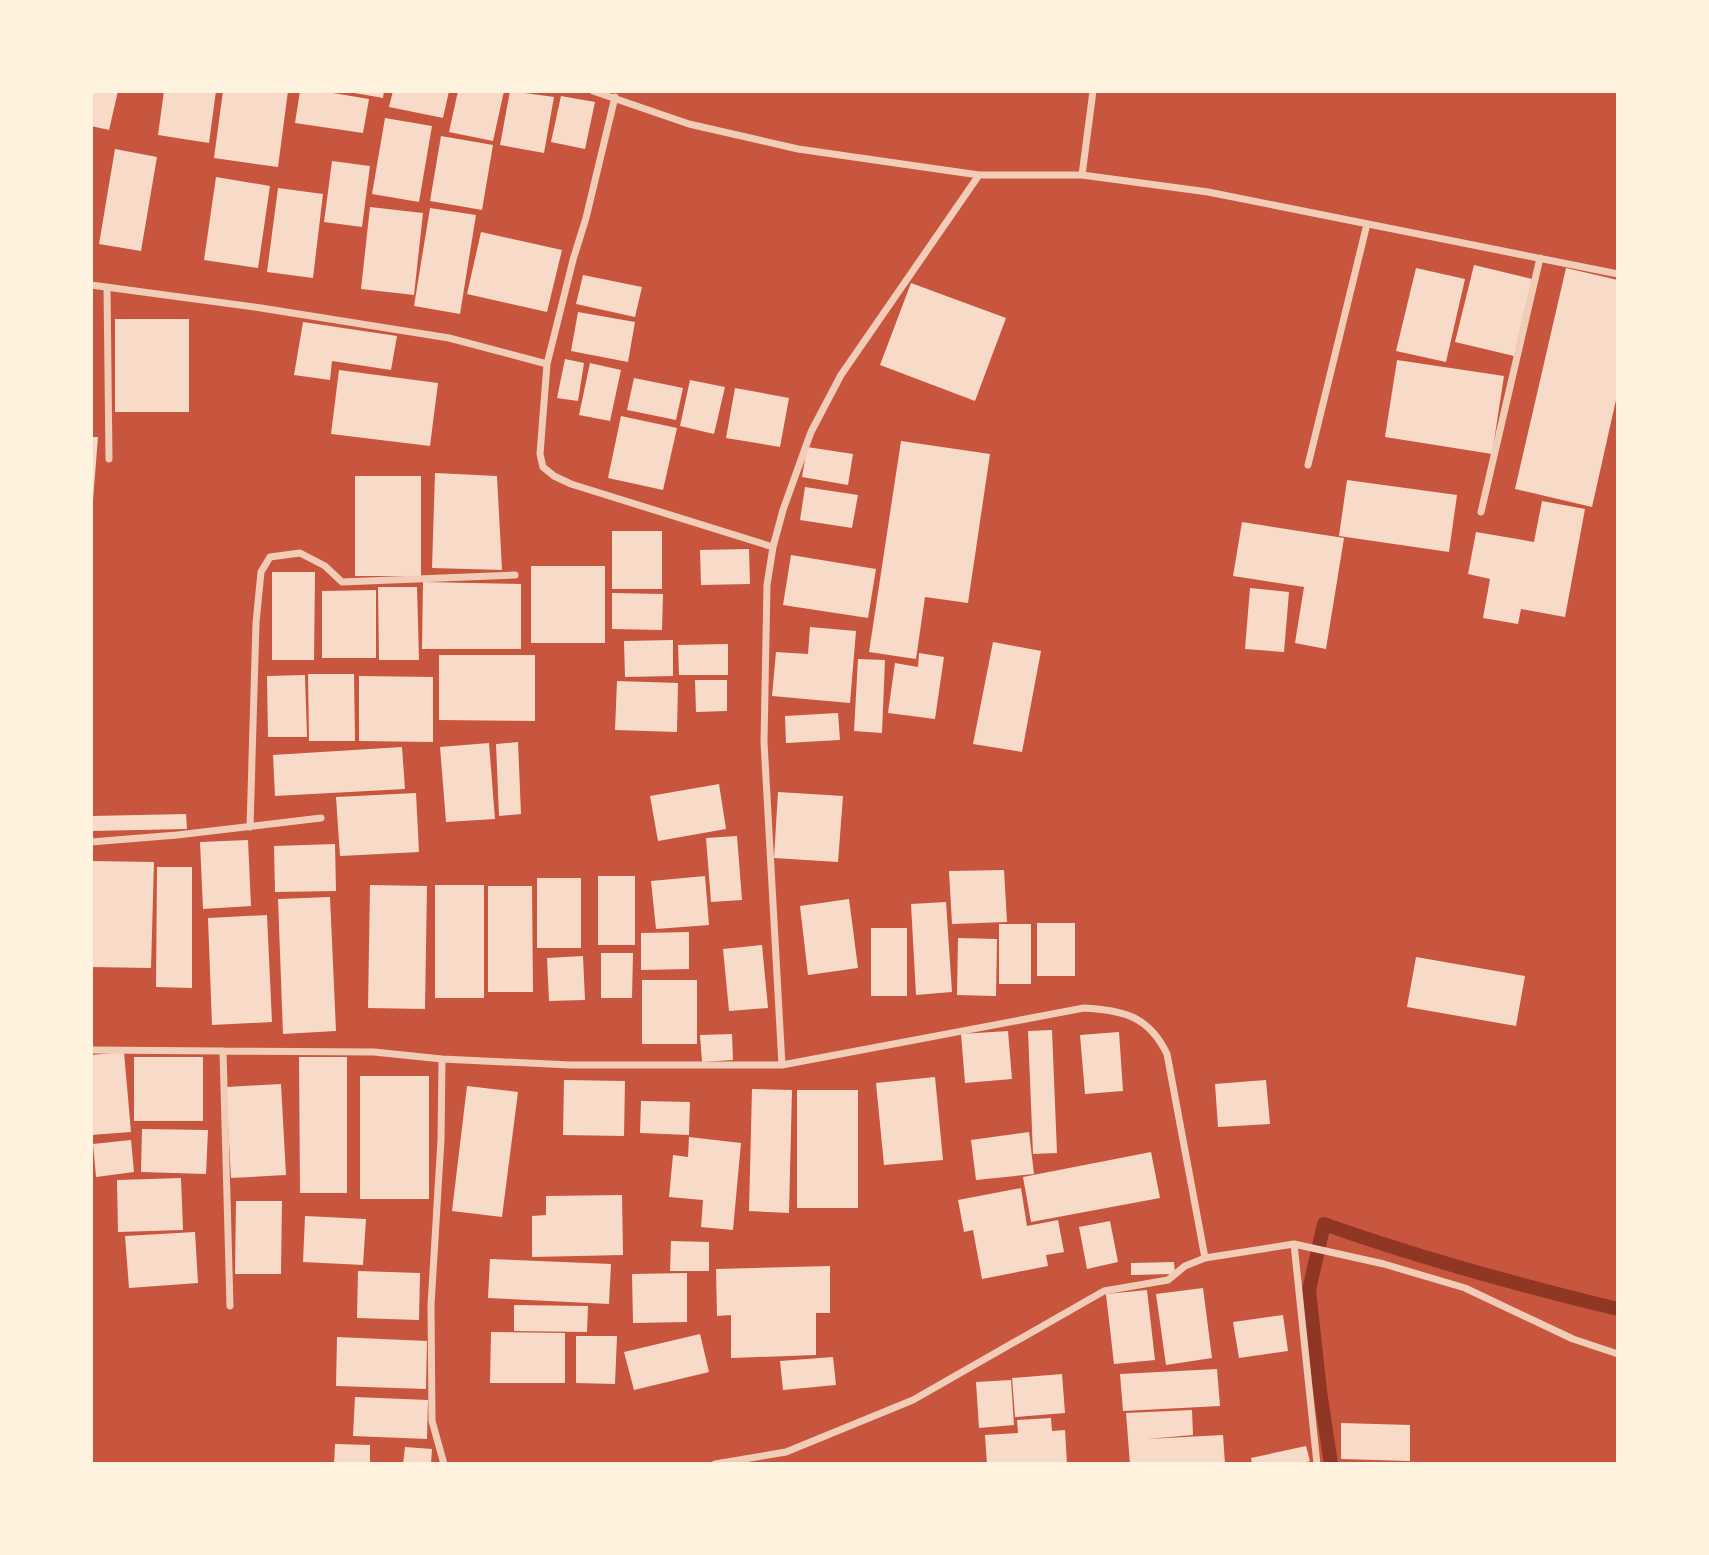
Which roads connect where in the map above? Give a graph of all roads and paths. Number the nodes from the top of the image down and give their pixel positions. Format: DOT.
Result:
graph roads {
  1 [pos="593,91"];
  2 [pos="1093,91"];
  3 [pos="615,97"];
  4 [pos="979,175"];
  5 [pos="1082,175"];
  6 [pos="1367,224"];
  7 [pos="1540,258"];
  8 [pos="1618,274"];
  9 [pos="91,285"];
  10 [pos="107,287"];
  11 [pos="547,364"];
  12 [pos="109,459"];
  13 [pos="1308,465"];
  14 [pos="1481,512"];
  15 [pos="773,547"];
  16 [pos="515,575"];
  17 [pos="321,818"];
  18 [pos="250,827"];
  19 [pos="91,842"];
  20 [pos="91,1050"];
  21 [pos="223,1051"];
  22 [pos="442,1059"];
  23 [pos="782,1065"];
  24 [pos="1294,1244"];
  25 [pos="1205,1258"];
  26 [pos="230,1306"];
  27 [pos="1618,1354"];
  28 [pos="444,1464"];
  29 [pos="715,1464"];
  30 [pos="1318,1464"];
  1 -- 3 [label="street"];
  2 -- 5 [label="street"];
  3 -- 4 [label="street"];
  3 -- 11 [label="street"];
  4 -- 5 [label="street"];
  4 -- 15 [label="street"];
  5 -- 6 [label="street"];
  6 -- 7 [label="street"];
  6 -- 13 [label="street"];
  7 -- 8 [label="street"];
  7 -- 14 [label="street"];
  9 -- 10 [label="street"];
  10 -- 11 [label="street"];
  10 -- 12 [label="street"];
  11 -- 15 [label="street"];
  15 -- 23 [label="street"];
  16 -- 18 [label="street"];
  17 -- 18 [label="street"];
  18 -- 19 [label="street"];
  20 -- 21 [label="street"];
  21 -- 22 [label="street"];
  21 -- 26 [label="street"];
  22 -- 23 [label="street"];
  22 -- 28 [label="street"];
  23 -- 25 [label="street"];
  24 -- 25 [label="street"];
  24 -- 27 [label="street"];
  24 -- 30 [label="street"];
  25 -- 29 [label="street"];
}
